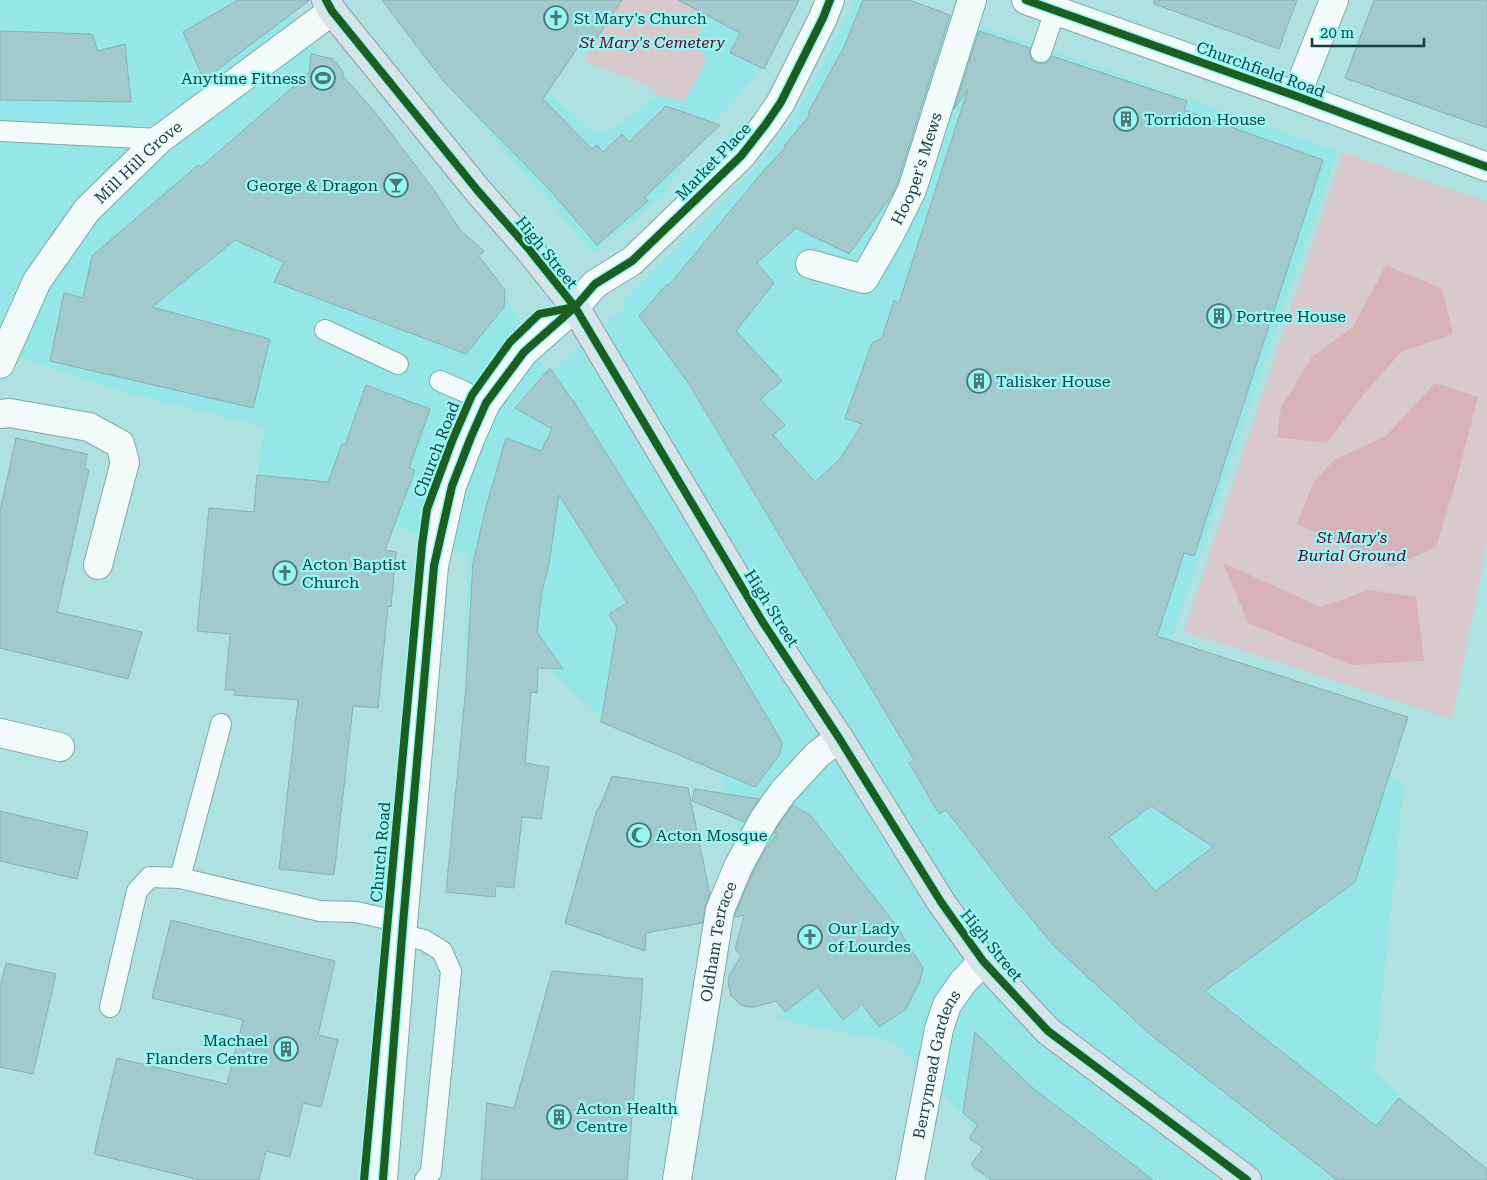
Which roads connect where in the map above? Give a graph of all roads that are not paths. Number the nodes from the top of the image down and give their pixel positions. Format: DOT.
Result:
graph roads {
  1 [pos="830,0"];
  2 [pos="972,0"];
  3 [pos="1026,0"];
  4 [pos="1334,0"];
  5 [pos="329,6"];
  6 [pos="1055,11"];
  7 [pos="1040,52"];
  8 [pos="1296,96"];
  9 [pos="0,131"];
  10 [pos="160,139"];
  11 [pos="1487,167"];
  12 [pos="810,264"];
  13 [pos="575,307"];
  14 [pos="325,330"];
  15 [pos="0,364"];
  16 [pos="398,364"];
  17 [pos="440,381"];
  18 [pos="486,403"];
  19 [pos="0,414"];
  20 [pos="98,565"];
  21 [pos="221,724"];
  22 [pos="0,733"];
  23 [pos="839,738"];
  24 [pos="60,747"];
  25 [pos="180,878"];
  26 [pos="402,929"];
  27 [pos="983,961"];
  28 [pos="110,1007"];
  29 [pos="384,1180"];
  30 [pos="425,1180"];
  31 [pos="678,1180"];
  32 [pos="910,1180"];
  33 [pos="1247,1180"];
  1 -- 13 [label="street, Market Place"];
  2 -- 12 [label="street, Hooper's Mews"];
  3 -- 6 [label="street, Churchfield Road"];
  4 -- 8 [label="street"];
  5 -- 10 [label="street, Mill Hill Grove"];
  5 -- 13 [label="main road, High Street"];
  6 -- 7 [label="lane"];
  6 -- 8 [label="street, Churchfield Road"];
  8 -- 11 [label="street, Churchfield Road"];
  9 -- 10 [label="lane"];
  10 -- 15 [label="street, Mill Hill Grove"];
  13 -- 18 [label="street, Church Road"];
  13 -- 23 [label="main road, High Street"];
  14 -- 16 [label="lane"];
  17 -- 18 [label="lane"];
  18 -- 26 [label="street, Church Road"];
  19 -- 20 [label="street"];
  21 -- 25 [label="lane"];
  22 -- 24 [label="street"];
  23 -- 27 [label="main road, High Street"];
  23 -- 31 [label="street, Oldham Terrace"];
  25 -- 26 [label="lane"];
  25 -- 28 [label="lane"];
  26 -- 29 [label="street, Church Road"];
  26 -- 30 [label="lane"];
  27 -- 32 [label="street, Berrymead Gardens"];
  27 -- 33 [label="main road, High Street"];
}
